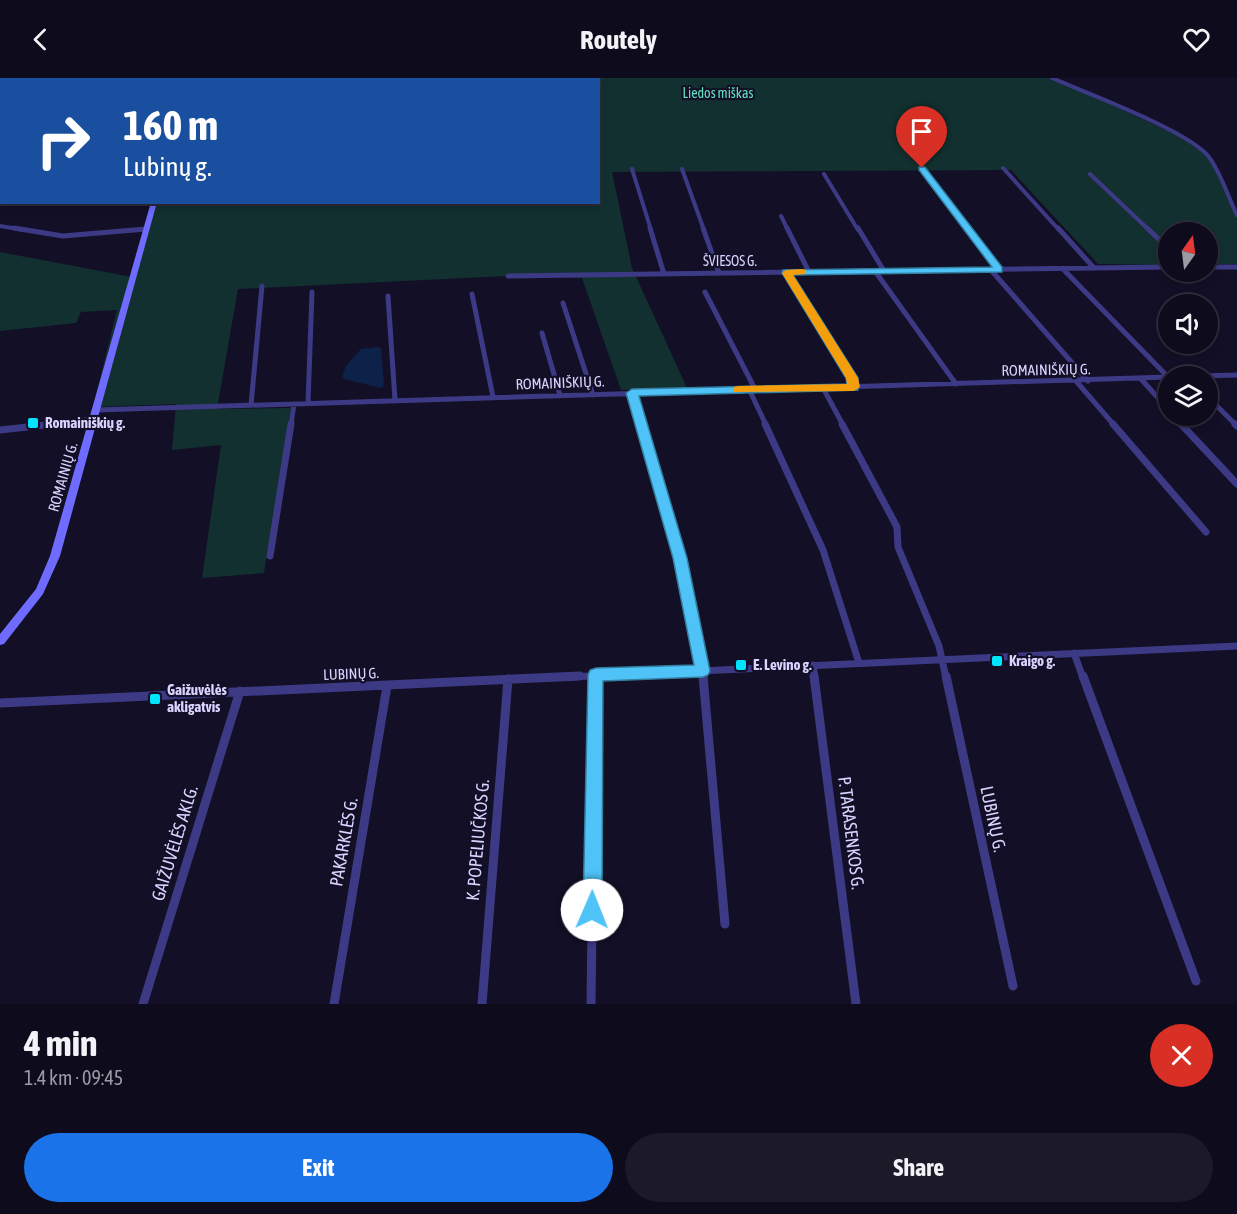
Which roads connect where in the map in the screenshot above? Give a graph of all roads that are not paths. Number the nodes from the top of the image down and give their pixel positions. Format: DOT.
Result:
graph roads {
  1 [pos="1052,78"];
  2 [pos="922,168"];
  3 [pos="1003,168"];
  4 [pos="682,169"];
  5 [pos="632,170"];
  6 [pos="824,174"];
  7 [pos="1090,174"];
  8 [pos="153,204"];
  9 [pos="1237,215"];
  10 [pos="781,216"];
  11 [pos="0,226"];
  12 [pos="146,229"];
  13 [pos="1158,239"];
  14 [pos="1158,267"];
  15 [pos="1218,267"];
  16 [pos="1237,267"];
  17 [pos="1094,268"];
  18 [pos="1063,269"];
  19 [pos="991,270"];
  20 [pos="999,270"];
  21 [pos="875,271"];
  22 [pos="884,271"];
  23 [pos="809,272"];
  24 [pos="719,273"];
  25 [pos="786,273"];
  26 [pos="664,274"];
  27 [pos="508,276"];
  28 [pos="262,286"];
  29 [pos="312,292"];
  30 [pos="705,292"];
  31 [pos="472,294"];
  32 [pos="387,296"];
  33 [pos="562,303"];
  34 [pos="542,333"];
  35 [pos="1158,367"];
  36 [pos="1218,375"];
  37 [pos="1237,375"];
  38 [pos="1158,378"];
  39 [pos="1141,379"];
  40 [pos="1076,381"];
  41 [pos="1088,381"];
  42 [pos="956,384"];
  43 [pos="854,387"];
  44 [pos="823,388"];
  45 [pos="752,389"];
  46 [pos="632,393"];
  47 [pos="560,395"];
  48 [pos="593,395"];
  49 [pos="493,397"];
  50 [pos="1158,398"];
  51 [pos="395,400"];
  52 [pos="308,403"];
  53 [pos="294,404"];
  54 [pos="251,405"];
  55 [pos="1218,407"];
  56 [pos="95,414"];
  57 [pos="1183,426"];
  58 [pos="1237,426"];
  59 [pos="0,430"];
  60 [pos="1237,484"];
  61 [pos="1206,532"];
  62 [pos="270,556"];
  63 [pos="0,641"];
  64 [pos="1237,646"];
  65 [pos="1074,653"];
  66 [pos="941,660"];
  67 [pos="859,663"];
  68 [pos="813,665"];
  69 [pos="703,671"];
  70 [pos="596,675"];
  71 [pos="508,679"];
  72 [pos="387,686"];
  73 [pos="240,692"];
  74 [pos="0,703"];
  75 [pos="725,924"];
  76 [pos="1196,981"];
  77 [pos="1013,986"];
  78 [pos="143,1004"];
  79 [pos="334,1004"];
  80 [pos="482,1004"];
  81 [pos="591,1004"];
  82 [pos="856,1004"];
  1 -- 9 [label="street"];
  2 -- 20 [label="street"];
  3 -- 17 [label="street"];
  4 -- 24 [label="street"];
  5 -- 26 [label="street"];
  6 -- 22 [label="street"];
  7 -- 13 [label="street"];
  8 -- 12 [label="main road, ROMAINIŲ G."];
  10 -- 23 [label="street"];
  11 -- 12 [label="street"];
  12 -- 56 [label="main road, ROMAINIŲ G."];
  14 -- 17 [label="street, ŠVIESOS G."];
  15 -- 16 [label="street"];
  17 -- 18 [label="street, ŠVIESOS G."];
  18 -- 20 [label="street, ŠVIESOS G."];
  18 -- 35 [label="street"];
  19 -- 20 [label="street, ŠVIESOS G."];
  19 -- 22 [label="street, ŠVIESOS G."];
  19 -- 41 [label="street"];
  21 -- 22 [label="street, ŠVIESOS G."];
  21 -- 23 [label="street, ŠVIESOS G."];
  21 -- 42 [label="street"];
  23 -- 25 [label="street, ŠVIESOS G."];
  24 -- 25 [label="street, ŠVIESOS G."];
  24 -- 26 [label="street, ŠVIESOS G."];
  25 -- 43 [label="street"];
  26 -- 27 [label="street, ŠVIESOS G."];
  28 -- 54 [label="street"];
  29 -- 52 [label="street"];
  30 -- 45 [label="street"];
  31 -- 49 [label="street"];
  32 -- 51 [label="street"];
  33 -- 48 [label="street"];
  34 -- 47 [label="street"];
  36 -- 37 [label="street"];
  38 -- 39 [label="street, ROMAINIŠKIŲ G."];
  39 -- 41 [label="street, ROMAINIŠKIŲ G."];
  39 -- 50 [label="street"];
  40 -- 41 [label="street, ROMAINIŠKIŲ G."];
  40 -- 42 [label="street, ROMAINIŠKIŲ G."];
  40 -- 61 [label="street"];
  42 -- 43 [label="street, ROMAINIŠKIŲ G."];
  43 -- 44 [label="street, ROMAINIŠKIŲ G."];
  44 -- 45 [label="street, ROMAINIŠKIŲ G."];
  44 -- 66 [label="street"];
  45 -- 46 [label="street, ROMAINIŠKIŲ G."];
  45 -- 67 [label="street"];
  46 -- 48 [label="street, ROMAINIŠKIŲ G."];
  46 -- 69 [label="street"];
  47 -- 48 [label="street, ROMAINIŠKIŲ G."];
  47 -- 49 [label="street, ROMAINIŠKIŲ G."];
  49 -- 51 [label="street, ROMAINIŠKIŲ G."];
  51 -- 52 [label="street, ROMAINIŠKIŲ G."];
  52 -- 53 [label="street, ROMAINIŠKIŲ G."];
  53 -- 54 [label="street, ROMAINIŠKIŲ G."];
  53 -- 62 [label="street"];
  54 -- 56 [label="street, ROMAINIŠKIŲ G."];
  55 -- 58 [label="street"];
  56 -- 59 [label="street, ROMAINIŠKIŲ G."];
  56 -- 63 [label="main road, ROMAINIŲ G."];
  57 -- 60 [label="street"];
  64 -- 65 [label="street, LUBINŲ G."];
  65 -- 66 [label="street, LUBINŲ G."];
  65 -- 76 [label="street"];
  66 -- 67 [label="street, LUBINŲ G."];
  66 -- 77 [label="street, LUBINŲ G."];
  67 -- 68 [label="street, LUBINŲ G."];
  68 -- 69 [label="street, LUBINŲ G."];
  68 -- 82 [label="street, P. TARASENKOS G."];
  69 -- 70 [label="street, LUBINŲ G."];
  69 -- 75 [label="street"];
  70 -- 71 [label="street, LUBINŲ G."];
  70 -- 81 [label="street"];
  71 -- 72 [label="street, LUBINŲ G."];
  71 -- 80 [label="street, K. POPELIUČKOS G."];
  72 -- 73 [label="street, LUBINŲ G."];
  72 -- 79 [label="street, PAKARKLĖS G."];
  73 -- 74 [label="street, LUBINŲ G."];
  73 -- 78 [label="street, GAIŽUVĖLĖS AKLG."];
}
